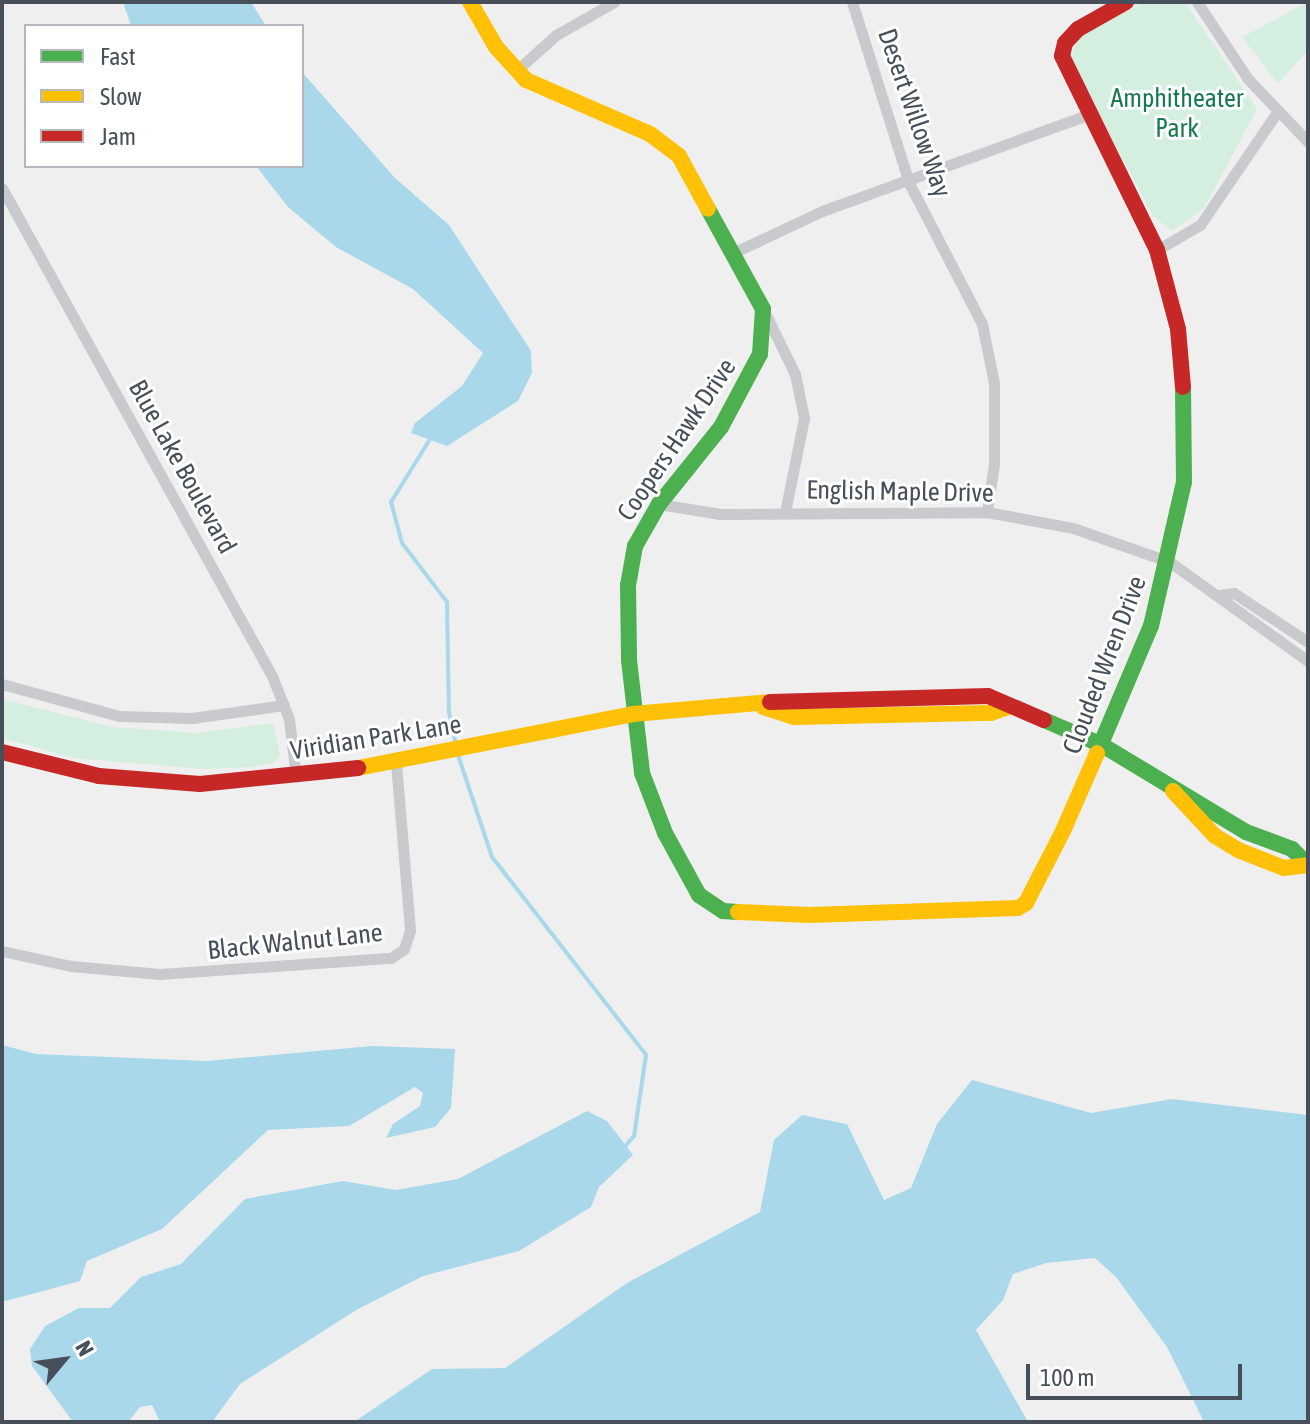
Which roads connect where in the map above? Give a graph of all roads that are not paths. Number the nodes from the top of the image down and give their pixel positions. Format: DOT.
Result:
graph roads {
  1 [pos="470,2"];
  2 [pos="614,2"];
  3 [pos="852,2"];
  4 [pos="1126,2"];
  5 [pos="1200,3"];
  6 [pos="516,71"];
  7 [pos="1277,112"];
  8 [pos="1090,114"];
  9 [pos="1307,140"];
  10 [pos="909,183"];
  11 [pos="2,188"];
  12 [pos="6,204"];
  13 [pos="1157,250"];
  14 [pos="735,252"];
  15 [pos="763,309"];
  16 [pos="659,504"];
  17 [pos="785,512"];
  18 [pos="987,512"];
  19 [pos="1170,562"];
  20 [pos="1220,595"];
  21 [pos="1308,642"];
  22 [pos="1308,661"];
  23 [pos="2,684"];
  24 [pos="284,705"];
  25 [pos="633,714"];
  26 [pos="1102,745"];
  27 [pos="2,752"];
  28 [pos="396,762"];
  29 [pos="296,777"];
  30 [pos="1308,865"];
  31 [pos="1018,908"];
  32 [pos="2,951"];
  1 -- 6 [label="street, Coopers Hawk Drive"];
  2 -- 6 [label="street"];
  3 -- 10 [label="street, Desert Willow Way"];
  4 -- 8 [label="street, Clouded Wren Drive"];
  5 -- 7 [label="street"];
  6 -- 14 [label="street, Coopers Hawk Drive"];
  7 -- 9 [label="street"];
  7 -- 13 [label="street"];
  8 -- 10 [label="street"];
  8 -- 13 [label="street, Clouded Wren Drive"];
  10 -- 14 [label="street"];
  10 -- 18 [label="street, Desert Willow Way"];
  11 -- 12 [label="street, Blue Lake Boulevard"];
  12 -- 24 [label="street, Blue Lake Boulevard"];
  13 -- 19 [label="street, Clouded Wren Drive"];
  14 -- 15 [label="street, Coopers Hawk Drive"];
  15 -- 16 [label="street, Coopers Hawk Drive"];
  15 -- 17 [label="street"];
  16 -- 17 [label="street, English Maple Drive"];
  16 -- 25 [label="street, Coopers Hawk Drive"];
  17 -- 18 [label="street, English Maple Drive"];
  18 -- 19 [label="street, English Maple Drive"];
  19 -- 20 [label="street, English Maple Drive"];
  19 -- 26 [label="street, Clouded Wren Drive"];
  20 -- 21 [label="street, English Maple Drive"];
  20 -- 22 [label="street, English Maple Drive"];
  23 -- 24 [label="street"];
  24 -- 29 [label="street, Blue Lake Boulevard"];
  25 -- 26 [label="street, Viridian Park Lane"];
  25 -- 28 [label="street, Viridian Park Lane"];
  25 -- 31 [label="street, Coopers Hawk Drive"];
  26 -- 30 [label="street, Viridian Park Lane"];
  26 -- 31 [label="street, Clouded Wren Drive"];
  27 -- 29 [label="street, Viridian Park Lane"];
  28 -- 29 [label="street, Viridian Park Lane"];
  28 -- 32 [label="street, Black Walnut Lane"];
}
